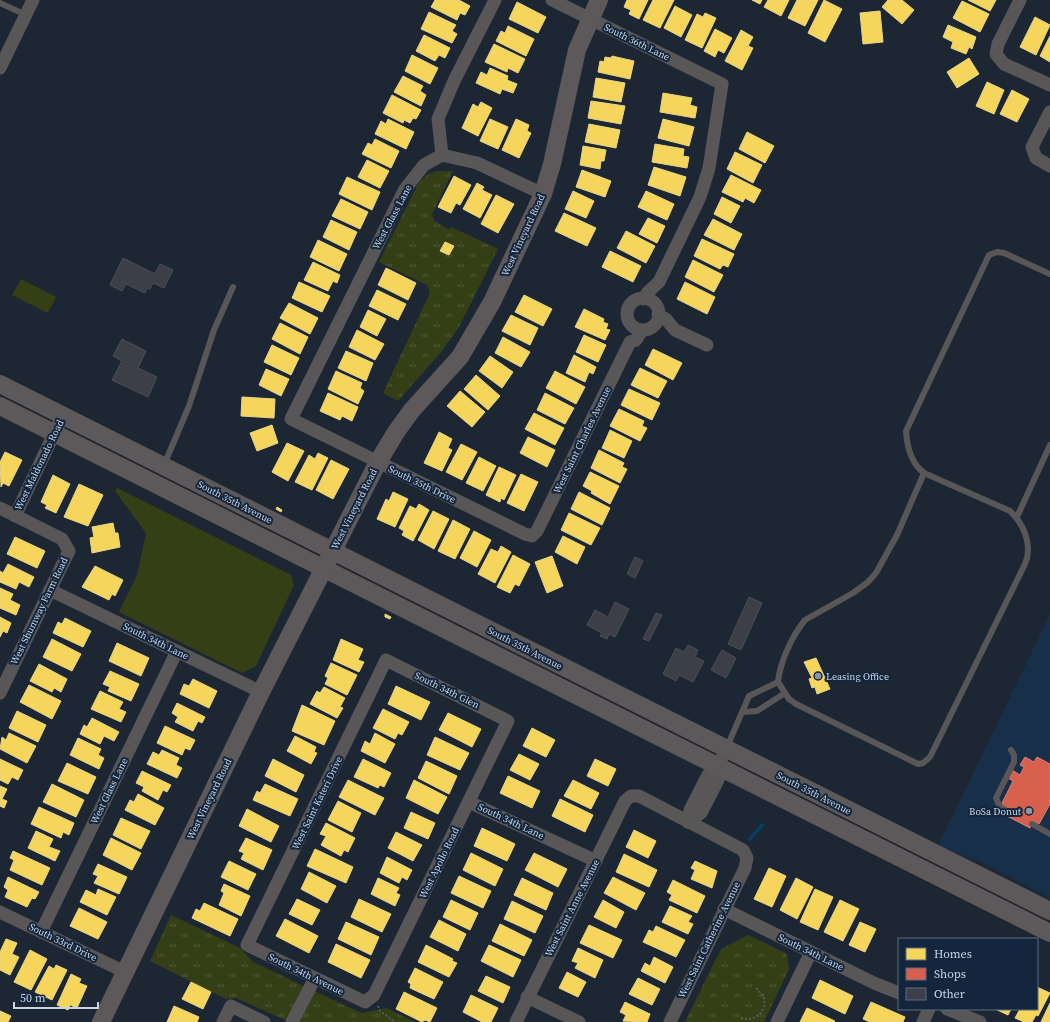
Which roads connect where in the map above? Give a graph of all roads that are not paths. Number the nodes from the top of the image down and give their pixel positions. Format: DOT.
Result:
graph roads {
  1 [pos="33,0"];
  2 [pos="495,0"];
  3 [pos="552,0"];
  4 [pos="599,0"];
  5 [pos="1020,0"];
  6 [pos="0,3"];
  7 [pos="26,15"];
  8 [pos="590,19"];
  9 [pos="0,68"];
  10 [pos="1050,85"];
  11 [pos="1050,112"];
  12 [pos="442,155"];
  13 [pos="1050,166"];
  14 [pos="543,194"];
  15 [pos="1050,274"];
  16 [pos="659,282"];
  17 [pos="232,287"];
  18 [pos="644,299"];
  19 [pos="657,310"];
  20 [pos="642,327"];
  21 [pos="675,330"];
  22 [pos="707,345"];
  23 [pos="0,384"];
  24 [pos="0,406"];
  25 [pos="63,415"];
  26 [pos="291,419"];
  27 [pos="54,434"];
  28 [pos="1050,445"];
  29 [pos="378,462"];
  30 [pos="164,466"];
  31 [pos="924,473"];
  32 [pos="0,508"];
  33 [pos="15,516"];
  34 [pos="1016,517"];
  35 [pos="532,536"];
  36 [pos="332,551"];
  37 [pos="323,568"];
  38 [pos="50,590"];
  39 [pos="177,651"];
  40 [pos="386,660"];
  41 [pos="778,682"];
  42 [pos="261,692"];
  43 [pos="0,693"];
  44 [pos="785,693"];
  45 [pos="743,712"];
  46 [pos="508,720"];
  47 [pos="726,749"];
  48 [pos="1012,750"];
  49 [pos="718,766"];
  50 [pos="469,802"];
  51 [pos="1009,812"];
  52 [pos="688,822"];
  53 [pos="1032,824"];
  54 [pos="1050,834"];
  55 [pos="596,861"];
  56 [pos="724,909"];
  57 [pos="1050,911"];
  58 [pos="0,912"];
  59 [pos="41,932"];
  60 [pos="1050,933"];
  61 [pos="247,946"];
  62 [pos="811,952"];
  63 [pos="125,972"];
  64 [pos="315,978"];
  65 [pos="898,993"];
  66 [pos="370,998"];
  67 [pos="527,998"];
  68 [pos="929,1010"];
  69 [pos="949,1010"];
  70 [pos="101,1022"];
  71 [pos="223,1022"];
  72 [pos="264,1022"];
  73 [pos="292,1022"];
  74 [pos="516,1022"];
  75 [pos="579,1022"];
  76 [pos="670,1022"];
  77 [pos="777,1022"];
  78 [pos="923,1022"];
  79 [pos="980,1022"];
  1 -- 7 [label="street"];
  2 -- 12 [label="street"];
  3 -- 8 [label="street, South 36th Lane"];
  4 -- 8 [label="main road, West Vineyard Road"];
  5 -- 10 [label="street"];
  6 -- 7 [label="lane"];
  7 -- 9 [label="street"];
  8 -- 14 [label="main road, West Vineyard Road"];
  8 -- 16 [label="street, South 36th Lane"];
  11 -- 13 [label="street"];
  12 -- 14 [label="street"];
  12 -- 26 [label="street, West Glass Lane"];
  14 -- 29 [label="main road, West Vineyard Road"];
  15 -- 31 [label="lane"];
  16 -- 18 [label="street"];
  16 -- 19 [label="street"];
  17 -- 30 [label="lane"];
  18 -- 19 [label="street"];
  18 -- 20 [label="street"];
  19 -- 20 [label="street"];
  19 -- 21 [label="street"];
  20 -- 21 [label="street"];
  20 -- 35 [label="street, West Saint Charles Avenue"];
  21 -- 22 [label="street"];
  23 -- 25 [label="main road, South 35th Avenue"];
  24 -- 27 [label="main road, South 35th Avenue"];
  25 -- 27 [label="street, West Maldonado Road"];
  25 -- 30 [label="main road, South 35th Avenue"];
  26 -- 29 [label="street, South 35th Drive"];
  27 -- 33 [label="street, West Maldonado Road"];
  27 -- 37 [label="main road, South 35th Avenue"];
  28 -- 34 [label="lane"];
  29 -- 35 [label="street, South 35th Drive"];
  29 -- 36 [label="main road, West Vineyard Road"];
  30 -- 36 [label="main road, South 35th Avenue"];
  31 -- 34 [label="lane"];
  31 -- 41 [label="lane"];
  32 -- 33 [label="street"];
  33 -- 38 [label="street, West Shumway Farm Road"];
  34 -- 44 [label="lane"];
  36 -- 37 [label="main road, West Vineyard Road"];
  36 -- 47 [label="main road, South 35th Avenue"];
  37 -- 42 [label="main road, West Vineyard Road"];
  37 -- 49 [label="main road, South 35th Avenue"];
  38 -- 39 [label="street, South 34th Lane"];
  38 -- 43 [label="street, West Shumway Farm Road"];
  39 -- 42 [label="street, South 34th Lane"];
  39 -- 59 [label="street, West Glass Lane"];
  40 -- 46 [label="street, South 34th Glen"];
  40 -- 61 [label="street, West Saint Kateri Drive"];
  41 -- 44 [label="lane"];
  41 -- 45 [label="lane"];
  42 -- 63 [label="main road, West Vineyard Road"];
  44 -- 45 [label="lane"];
  45 -- 47 [label="lane"];
  46 -- 50 [label="street, West Apollo Road"];
  47 -- 49 [label="street"];
  47 -- 57 [label="main road, South 35th Avenue"];
  48 -- 51 [label="lane"];
  49 -- 52 [label="street"];
  49 -- 60 [label="main road, South 35th Avenue"];
  50 -- 55 [label="street, South 34th Lane"];
  50 -- 66 [label="street, West Apollo Road"];
  52 -- 55 [label="street, West Saint Anne Avenue"];
  52 -- 56 [label="street, West Saint Catherine Avenue"];
  53 -- 54 [label="lane"];
  55 -- 67 [label="street, West Saint Anne Avenue"];
  56 -- 62 [label="street, South 34th Lane"];
  56 -- 76 [label="street, West Saint Catherine Avenue"];
  58 -- 59 [label="street, South 33rd Drive"];
  59 -- 63 [label="street, South 33rd Drive"];
  61 -- 64 [label="street, South 34th Avenue"];
  62 -- 65 [label="street, South 34th Lane"];
  62 -- 77 [label="street"];
  63 -- 70 [label="main road, West Vineyard Road"];
  64 -- 66 [label="street, South 34th Avenue"];
  64 -- 73 [label="street"];
  67 -- 74 [label="street, West Saint Anne Avenue"];
  67 -- 75 [label="street"];
  68 -- 78 [label="street"];
  69 -- 79 [label="street"];
  71 -- 72 [label="street"];
}
